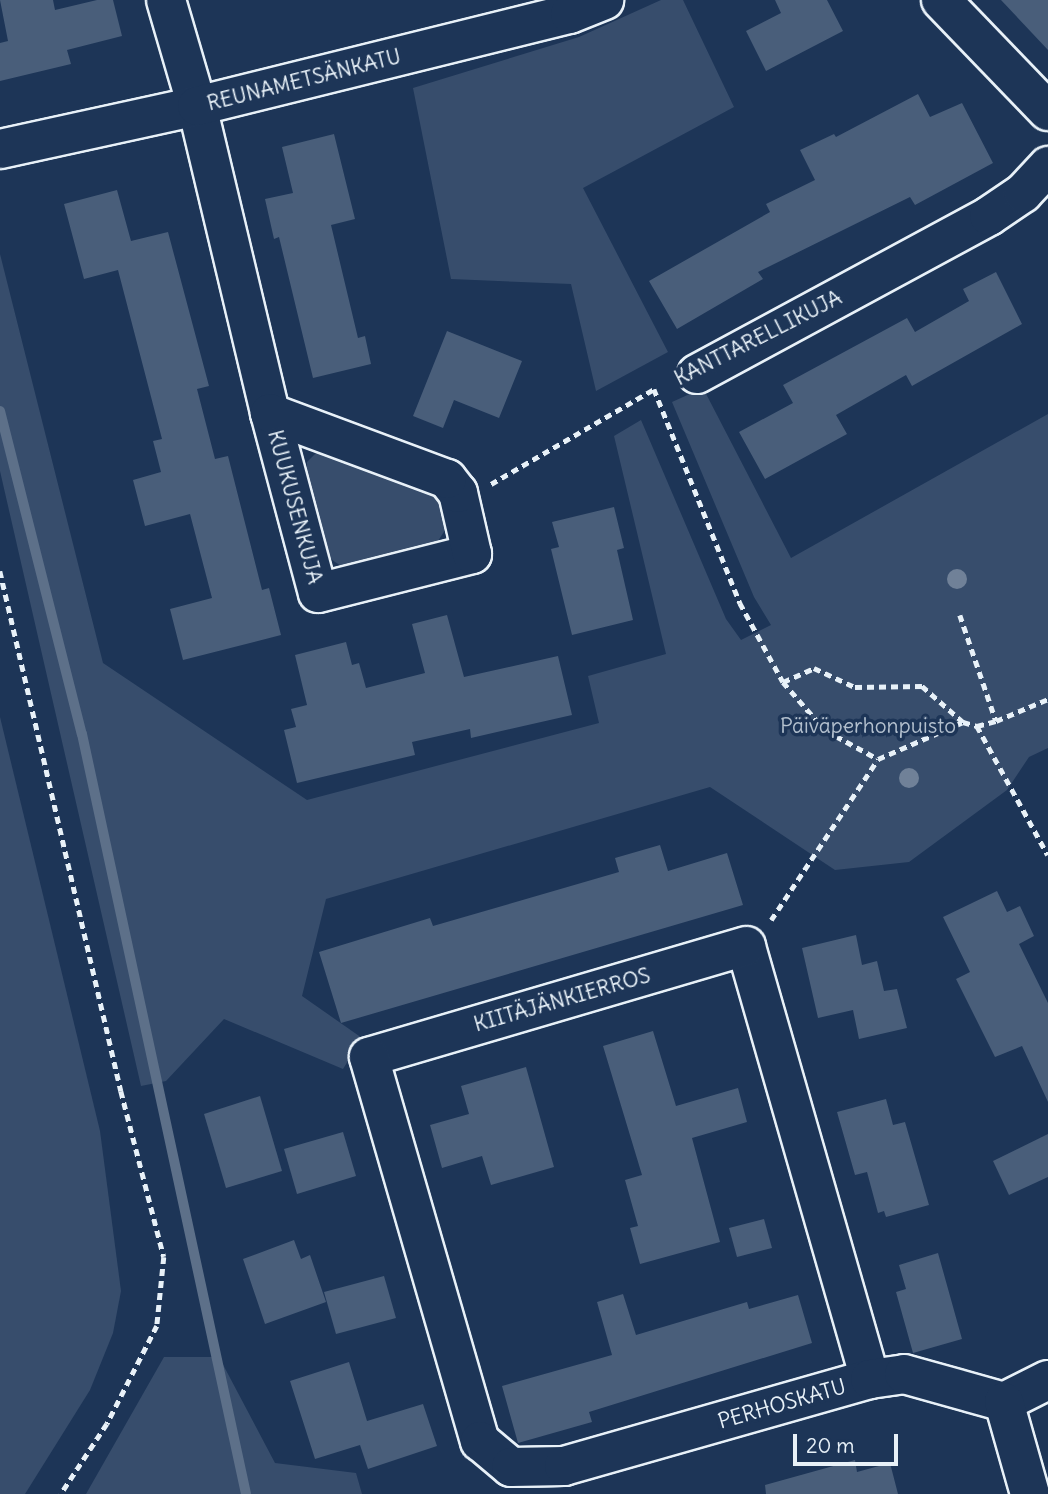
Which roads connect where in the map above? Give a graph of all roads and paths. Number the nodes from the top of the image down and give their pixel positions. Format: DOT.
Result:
graph roads {
  1 [pos="166,0"];
  2 [pos="604,0"];
  3 [pos="941,0"];
  4 [pos="197,106"];
  5 [pos="1048,111"];
  6 [pos="0,149"];
  7 [pos="1048,166"];
  8 [pos="697,374"];
  9 [pos="654,389"];
  10 [pos="270,413"];
  11 [pos="458,492"];
  12 [pos="0,571"];
  13 [pos="960,615"];
  14 [pos="783,682"];
  15 [pos="1048,699"];
  16 [pos="996,721"];
  17 [pos="962,722"];
  18 [pos="977,726"];
  19 [pos="878,759"];
  20 [pos="1048,855"];
  21 [pos="746,946"];
  22 [pos="870,1379"];
  23 [pos="1048,1380"];
  24 [pos="1004,1402"];
  25 [pos="511,1467"];
  26 [pos="567,1480"];
  27 [pos="61,1494"];
  28 [pos="1030,1494"];
  1 -- 4 [label="street, KUUKUSENKUJA"];
  2 -- 4 [label="street, REUNAMETSÄNKATU"];
  3 -- 5 [label="street"];
  4 -- 6 [label="street, REUNAMETSÄNKATU"];
  4 -- 10 [label="street, KUUKUSENKUJA"];
  7 -- 8 [label="street, KANTTARELLIKUJA"];
  8 -- 9 [label="path, KANTTARELLIKUJA"];
  9 -- 11 [label="path, KANTTARELLIKUJA"];
  9 -- 14 [label="path"];
  10 -- 11 [label="street, KUUKUSENKUJA"];
  10 -- 11 [label="street, KUUKUSENKUJA"];
  12 -- 27 [label="path"];
  13 -- 16 [label="path"];
  14 -- 17 [label="path"];
  14 -- 19 [label="path"];
  15 -- 16 [label="path"];
  16 -- 18 [label="path"];
  17 -- 18 [label="path"];
  17 -- 19 [label="path"];
  18 -- 20 [label="path"];
  19 -- 21 [label="path"];
  21 -- 22 [label="street"];
  21 -- 25 [label="street, KIITÄJÄNKIERROS"];
  22 -- 24 [label="street, PERHOSKATU"];
  22 -- 26 [label="street, PERHOSKATU"];
  23 -- 24 [label="street"];
  24 -- 28 [label="street"];
  25 -- 26 [label="street, PERHOSKATU"];
}
